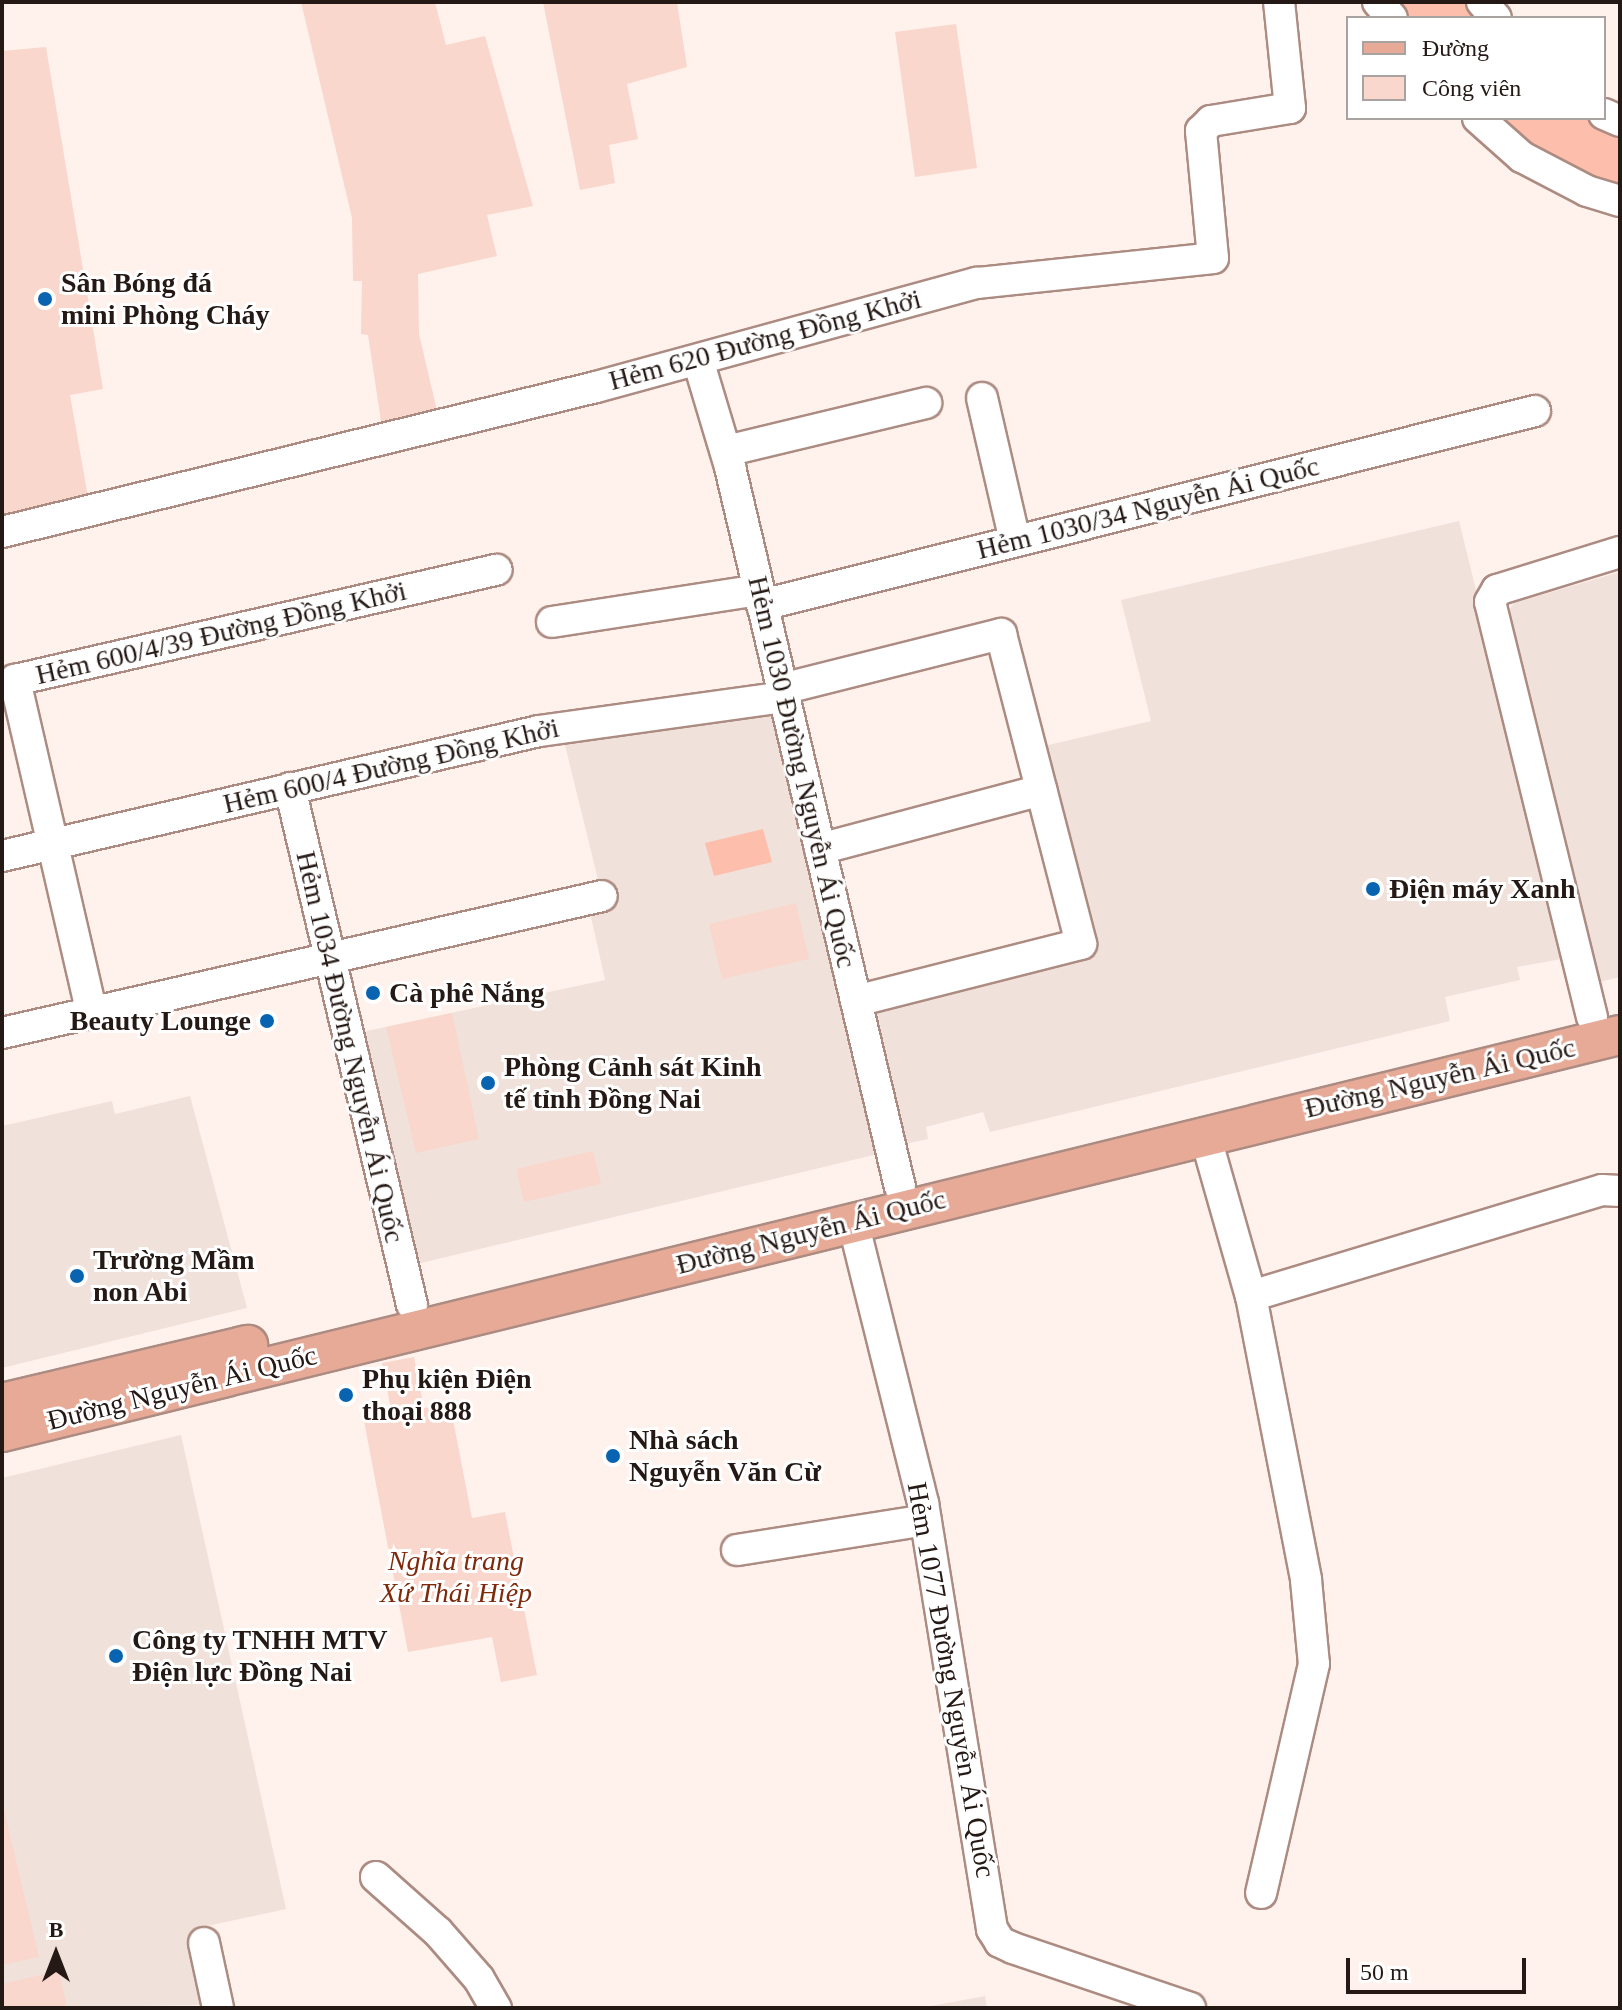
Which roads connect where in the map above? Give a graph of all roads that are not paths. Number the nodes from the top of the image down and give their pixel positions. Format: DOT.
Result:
graph roads {
  1 [pos="1279,2"];
  2 [pos="1480,120"];
  3 [pos="1620,201"];
  4 [pos="698,360"];
  5 [pos="982,398"];
  6 [pos="926,403"];
  7 [pos="1535,411"];
  8 [pos="726,451"];
  9 [pos="2,532"];
  10 [pos="1015,541"];
  11 [pos="1620,552"];
  12 [pos="497,570"];
  13 [pos="760,597"];
  14 [pos="552,622"];
  15 [pos="783,693"];
  16 [pos="290,788"];
  17 [pos="1041,790"];
  18 [pos="53,843"];
  19 [pos="820,849"];
  20 [pos="2,856"];
  21 [pos="602,896"];
  22 [pos="329,957"];
  23 [pos="856,1001"];
  24 [pos="92,1014"];
  25 [pos="1611,1021"];
  26 [pos="2,1033"];
  27 [pos="1283,1104"];
  28 [pos="1205,1135"];
  29 [pos="1620,1191"];
  30 [pos="903,1197"];
  31 [pos="851,1211"];
  32 [pos="784,1227"];
  33 [pos="1251,1296"];
  34 [pos="412,1305"];
  35 [pos="2,1403"];
  36 [pos="2,1432"];
  37 [pos="926,1520"];
  38 [pos="737,1550"];
  39 [pos="376,1877"];
  40 [pos="1261,1893"];
  41 [pos="204,1943"];
  42 [pos="1153,2000"];
  43 [pos="218,2008"];
  44 [pos="496,2008"];
  45 [pos="1190,2008"];
  1 -- 4 [label="street, Hẻm 620 Đường Đồng Khởi"];
  2 -- 3 [label="street"];
  4 -- 8 [label="street, Hẻm 1030 Đường Nguyễn Ái Quốc"];
  4 -- 9 [label="street, Hẻm 620 Đường Đồng Khởi"];
  5 -- 10 [label="street"];
  6 -- 8 [label="street"];
  7 -- 10 [label="street, Hẻm 1030/34 Nguyễn Ái Quốc"];
  8 -- 13 [label="street, Hẻm 1030 Đường Nguyễn Ái Quốc"];
  10 -- 13 [label="street, Hẻm 1030/34 Nguyễn Ái Quốc"];
  11 -- 25 [label="street"];
  12 -- 18 [label="street, Hẻm 600/4/39 Đường Đồng Khởi"];
  13 -- 14 [label="street, Hẻm 1030/34 Nguyễn Ái Quốc"];
  13 -- 15 [label="street, Hẻm 1030 Đường Nguyễn Ái Quốc"];
  15 -- 16 [label="street, Hẻm 600/4 Đường Đồng Khởi"];
  15 -- 17 [label="street, Hẻm 600/4 Đường Đồng Khởi"];
  15 -- 19 [label="street, Hẻm 1030 Đường Nguyễn Ái Quốc"];
  16 -- 18 [label="street, Hẻm 600/4 Đường Đồng Khởi"];
  16 -- 22 [label="street, Hẻm 1034 Đường Nguyễn Ái Quốc"];
  17 -- 19 [label="street"];
  17 -- 23 [label="street"];
  18 -- 20 [label="street, Hẻm 600/4 Đường Đồng Khởi"];
  18 -- 24 [label="street"];
  19 -- 23 [label="street, Hẻm 1030 Đường Nguyễn Ái Quốc"];
  21 -- 22 [label="street"];
  22 -- 24 [label="street"];
  22 -- 34 [label="street, Hẻm 1034 Đường Nguyễn Ái Quốc"];
  23 -- 30 [label="street, Hẻm 1030 Đường Nguyễn Ái Quốc"];
  24 -- 26 [label="street"];
  25 -- 27 [label="main road, Đường Nguyễn Ái Quốc"];
  27 -- 28 [label="main road, Đường Nguyễn Ái Quốc"];
  27 -- 30 [label="main road, Đường Nguyễn Ái Quốc"];
  28 -- 30 [label="main road, Đường Nguyễn Ái Quốc"];
  28 -- 33 [label="street"];
  29 -- 33 [label="street"];
  30 -- 31 [label="main road, Đường Nguyễn Ái Quốc"];
  31 -- 32 [label="main road, Đường Nguyễn Ái Quốc"];
  31 -- 37 [label="street, Hẻm 1077 Đường Nguyễn Ái Quốc"];
  32 -- 34 [label="main road, Đường Nguyễn Ái Quốc"];
  32 -- 36 [label="main road, Đường Nguyễn Ái Quốc"];
  33 -- 40 [label="street"];
  34 -- 35 [label="main road, Đường Nguyễn Ái Quốc"];
  37 -- 38 [label="street"];
  37 -- 42 [label="street, Hẻm 1077 Đường Nguyễn Ái Quốc"];
  39 -- 44 [label="street"];
  41 -- 43 [label="street"];
  42 -- 45 [label="street, Hẻm 1077 Đường Nguyễn Ái Quốc"];
}
